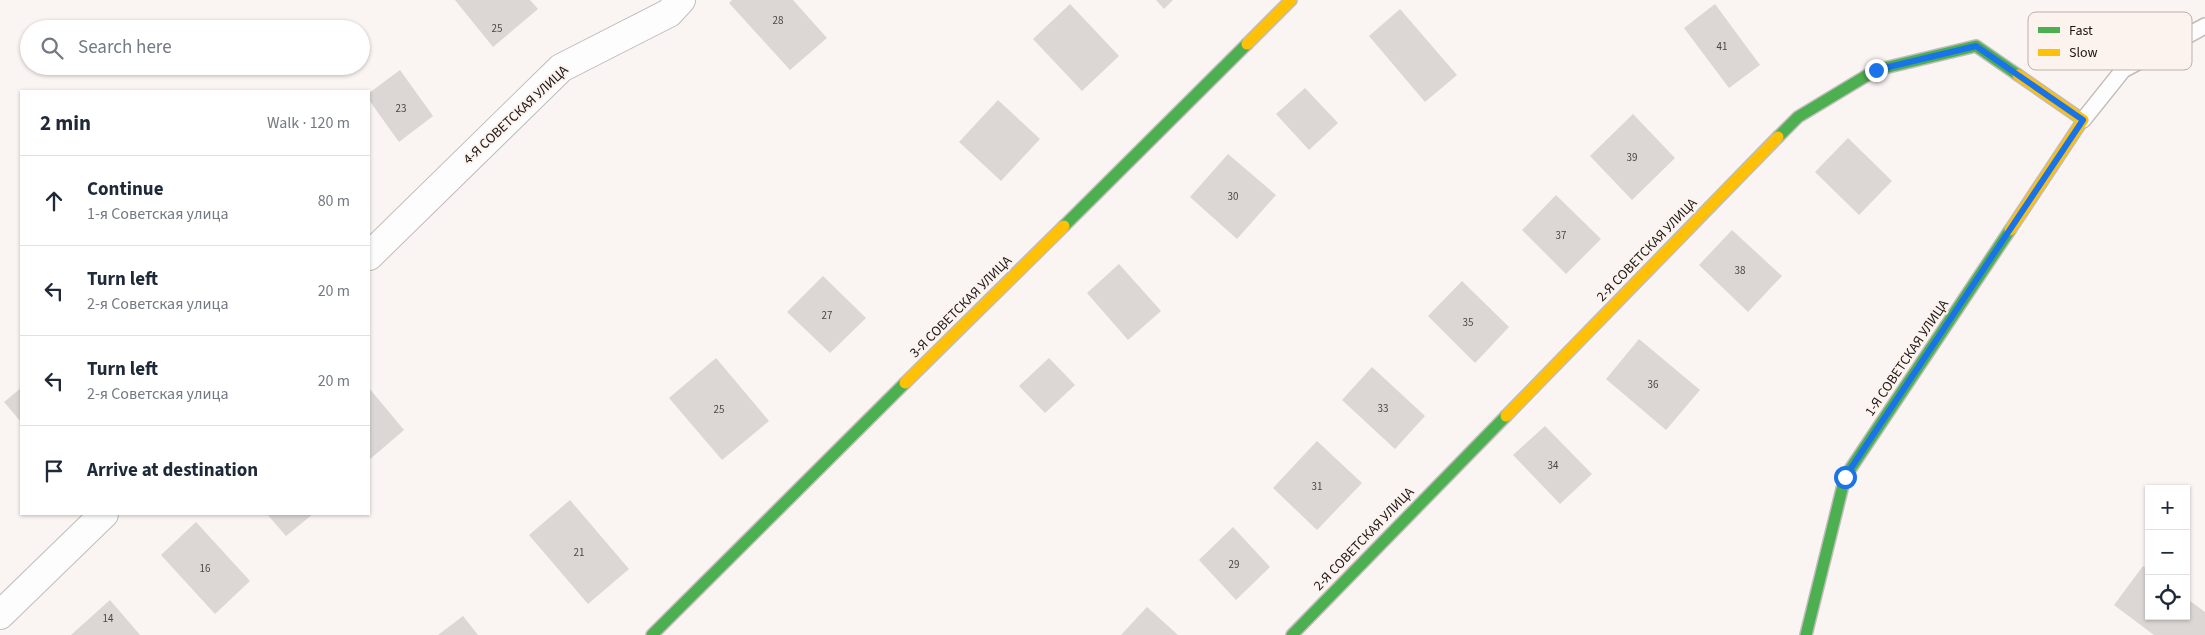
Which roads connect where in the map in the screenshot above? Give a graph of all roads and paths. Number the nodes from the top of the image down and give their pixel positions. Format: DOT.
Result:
graph roads {
  1 [pos="681,0"];
  2 [pos="1291,0"];
  3 [pos="2205,26"];
  4 [pos="2192,33"];
  5 [pos="2123,70"];
  6 [pos="2083,120"];
  7 [pos="370,255"];
  8 [pos="103,515"];
  9 [pos="0,615"];
  10 [pos="652,635"];
  11 [pos="1292,635"];
  12 [pos="1806,635"];
  1 -- 7 [label="street, 4-Я СОВЕТСКАЯ УЛИЦА"];
  2 -- 10 [label="street, 3-Я СОВЕТСКАЯ УЛИЦА"];
  3 -- 4 [label="lane"];
  5 -- 6 [label="lane"];
  6 -- 11 [label="street, 2-Я СОВЕТСКАЯ УЛИЦА"];
  6 -- 12 [label="street, 1-Я СОВЕТСКАЯ УЛИЦА"];
  8 -- 9 [label="street"];
}
